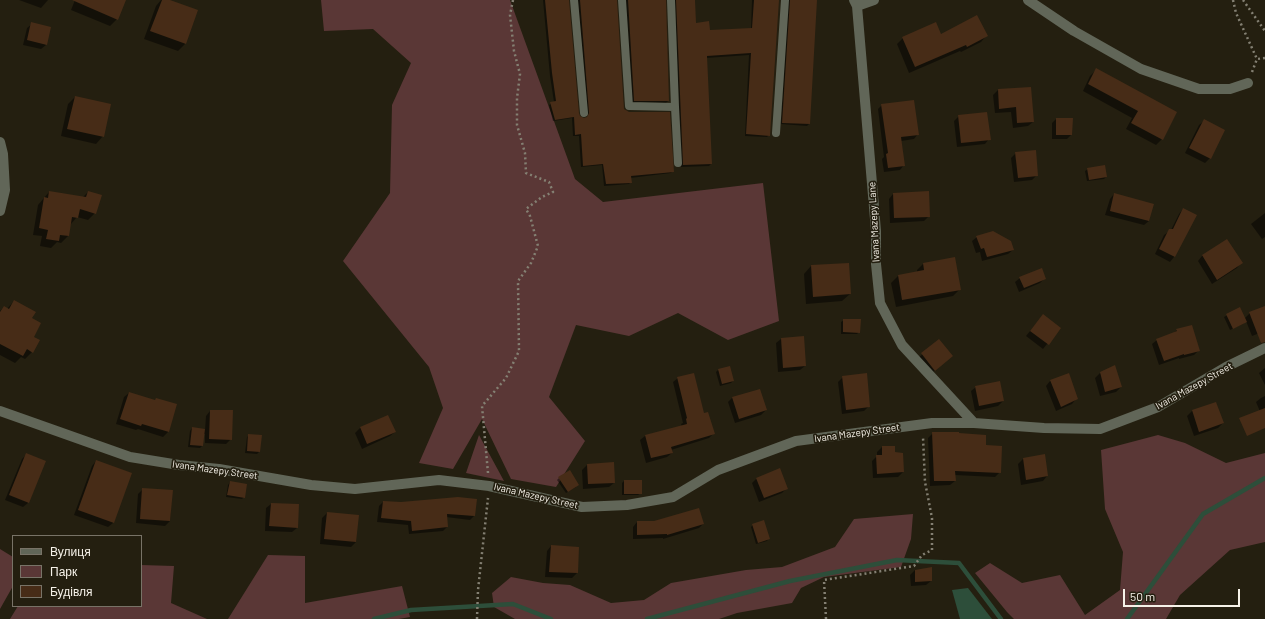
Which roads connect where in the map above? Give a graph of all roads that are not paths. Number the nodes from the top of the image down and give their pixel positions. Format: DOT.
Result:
graph roads {
  1 [pos="574,0"];
  2 [pos="622,0"];
  3 [pos="671,0"];
  4 [pos="785,0"];
  5 [pos="874,0"];
  6 [pos="1028,0"];
  7 [pos="856,3"];
  8 [pos="1248,83"];
  9 [pos="675,107"];
  10 [pos="584,113"];
  11 [pos="776,133"];
  12 [pos="0,142"];
  13 [pos="678,162"];
  14 [pos="2,192"];
  15 [pos="0,211"];
  16 [pos="1265,348"];
  17 [pos="0,411"];
  18 [pos="974,423"];
  1 -- 10 [label="lane"];
  2 -- 9 [label="lane"];
  3 -- 9 [label="lane"];
  4 -- 11 [label="lane"];
  5 -- 7 [label="street, Ivana Mazepy Lane"];
  6 -- 8 [label="street"];
  7 -- 18 [label="street, Ivana Mazepy Lane"];
  9 -- 13 [label="lane"];
  12 -- 14 [label="street"];
  14 -- 15 [label="street"];
  16 -- 18 [label="street, Ivana Mazepy Street"];
  17 -- 18 [label="street, Ivana Mazepy Street"];
}
